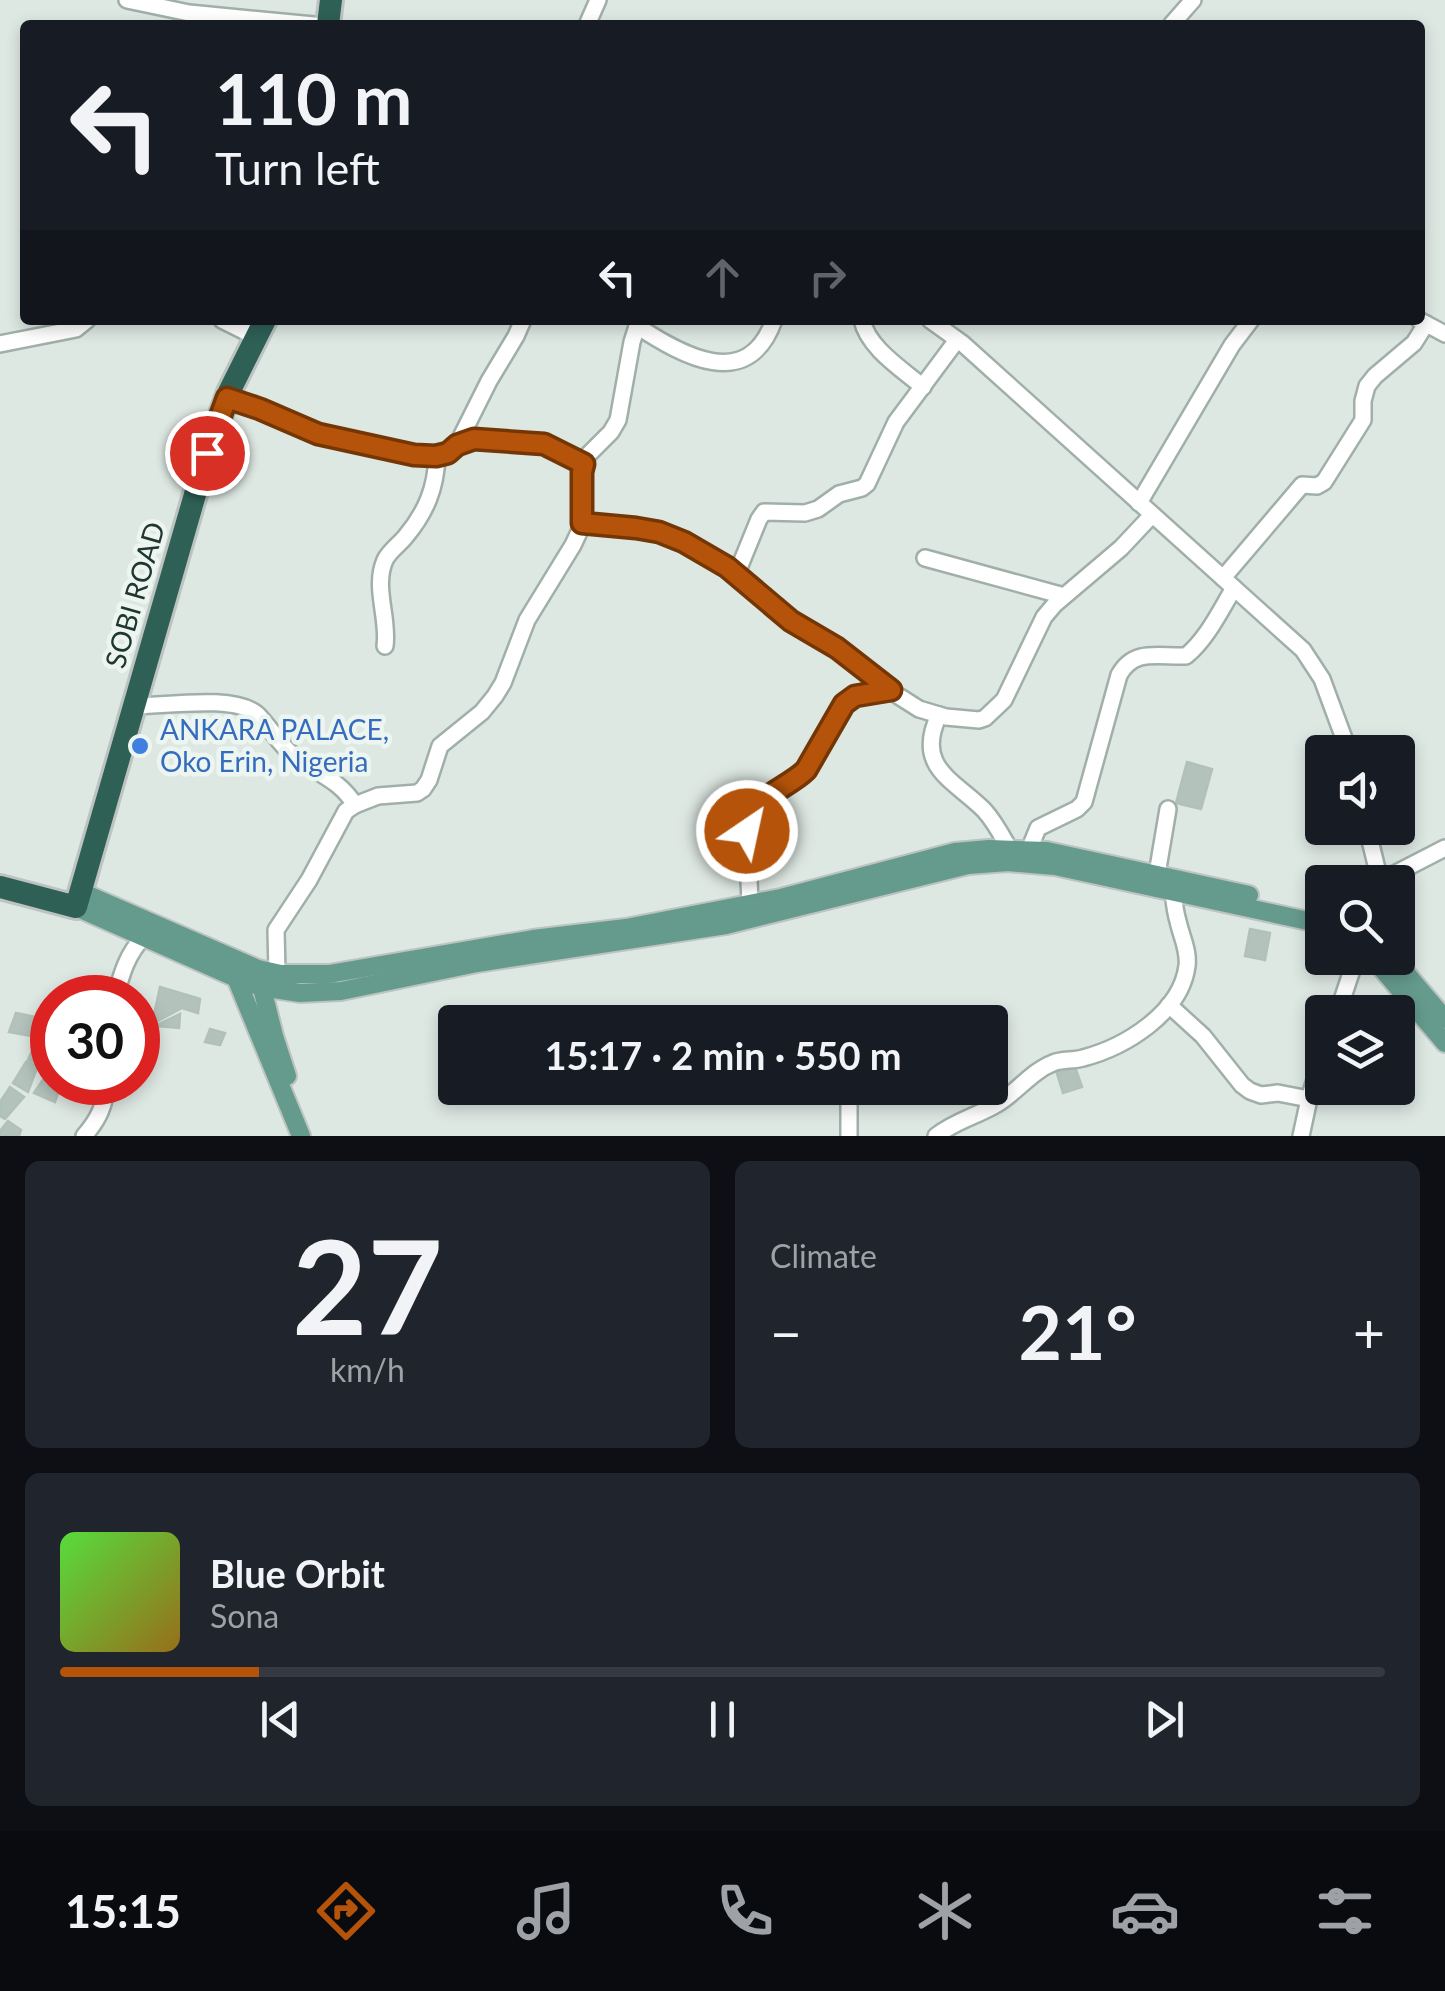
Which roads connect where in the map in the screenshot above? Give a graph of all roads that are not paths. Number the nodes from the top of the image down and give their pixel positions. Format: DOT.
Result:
graph roads {
  1 [pos="127,0"];
  2 [pos="1193,0"];
  3 [pos="257,20"];
  4 [pos="1175,20"];
  5 [pos="82,325"];
  6 [pos="521,325"];
  7 [pos="637,325"];
  8 [pos="640,325"];
  9 [pos="772,325"];
  10 [pos="864,325"];
  11 [pos="937,325"];
  12 [pos="1247,325"];
  13 [pos="1435,327"];
  14 [pos="260,329"];
  15 [pos="958,340"];
  16 [pos="0,344"];
  17 [pos="922,387"];
  18 [pos="227,398"];
  19 [pos="457,445"];
  20 [pos="436,456"];
  21 [pos="584,464"];
  22 [pos="1139,503"];
  23 [pos="1152,515"];
  24 [pos="582,523"];
  25 [pos="925,558"];
  26 [pos="736,574"];
  27 [pos="1228,583"];
  28 [pos="1064,596"];
  29 [pos="385,646"];
  30 [pos="891,690"];
  31 [pos="134,706"];
  32 [pos="938,715"];
  33 [pos="1343,735"];
  34 [pos="355,804"];
  35 [pos="1168,809"];
  36 [pos="1445,848"];
  37 [pos="1019,850"];
  38 [pos="1412,865"];
  39 [pos="0,871"];
  40 [pos="1157,874"];
  41 [pos="0,887"];
  42 [pos="1173,891"];
  43 [pos="79,900"];
  44 [pos="750,904"];
  45 [pos="1305,908"];
  46 [pos="1305,920"];
  47 [pos="144,938"];
  48 [pos="233,968"];
  49 [pos="277,973"];
  50 [pos="122,975"];
  51 [pos="1388,975"];
  52 [pos="1407,975"];
  53 [pos="259,978"];
  54 [pos="1169,1004"];
  55 [pos="1445,1020"];
  56 [pos="1445,1043"];
  57 [pos="1305,1097"];
  58 [pos="104,1105"];
  59 [pos="850,1105"];
  60 [pos="1308,1105"];
  61 [pos="303,1135"];
  62 [pos="84,1136"];
  63 [pos="849,1136"];
  64 [pos="936,1136"];
  65 [pos="1301,1136"];
  1 -- 3 [label="street"];
  2 -- 4 [label="street"];
  5 -- 16 [label="street"];
  6 -- 19 [label="street"];
  7 -- 21 [label="street"];
  8 -- 9 [label="street"];
  10 -- 17 [label="street"];
  11 -- 15 [label="street"];
  12 -- 22 [label="street"];
  13 -- 27 [label="street"];
  14 -- 18 [label="highway, SOBI ROAD"];
  15 -- 17 [label="street"];
  15 -- 22 [label="street"];
  17 -- 26 [label="street"];
  18 -- 20 [label="street"];
  18 -- 31 [label="highway, SOBI ROAD"];
  19 -- 20 [label="street"];
  19 -- 21 [label="street"];
  20 -- 29 [label="street"];
  21 -- 24 [label="street"];
  22 -- 23 [label="street"];
  23 -- 27 [label="street"];
  23 -- 28 [label="street"];
  24 -- 26 [label="street"];
  24 -- 34 [label="street"];
  25 -- 28 [label="street"];
  26 -- 30 [label="street"];
  27 -- 33 [label="street"];
  27 -- 37 [label="street"];
  28 -- 32 [label="street"];
  30 -- 32 [label="street"];
  30 -- 44 [label="street"];
  31 -- 34 [label="street"];
  31 -- 43 [label="highway, SOBI ROAD"];
  32 -- 37 [label="street"];
  34 -- 49 [label="street"];
  35 -- 40 [label="street"];
  36 -- 38 [label="street"];
  37 -- 40 [label="main road"];
  37 -- 44 [label="main road"];
  39 -- 43 [label="highway"];
  40 -- 45 [label="main road"];
  41 -- 43 [label="highway"];
  42 -- 46 [label="main road"];
  42 -- 53 [label="main road"];
  42 -- 54 [label="street"];
  43 -- 47 [label="main road"];
  43 -- 48 [label="main road"];
  44 -- 49 [label="main road"];
  47 -- 48 [label="main road"];
  47 -- 50 [label="street"];
  48 -- 53 [label="main road"];
  48 -- 61 [label="main road"];
  49 -- 53 [label="main road"];
  51 -- 56 [label="main road"];
  52 -- 55 [label="main road"];
  53 -- 61 [label="main road"];
  54 -- 57 [label="street"];
  54 -- 64 [label="street"];
  58 -- 62 [label="street"];
  59 -- 63 [label="street"];
  60 -- 65 [label="street"];
}
